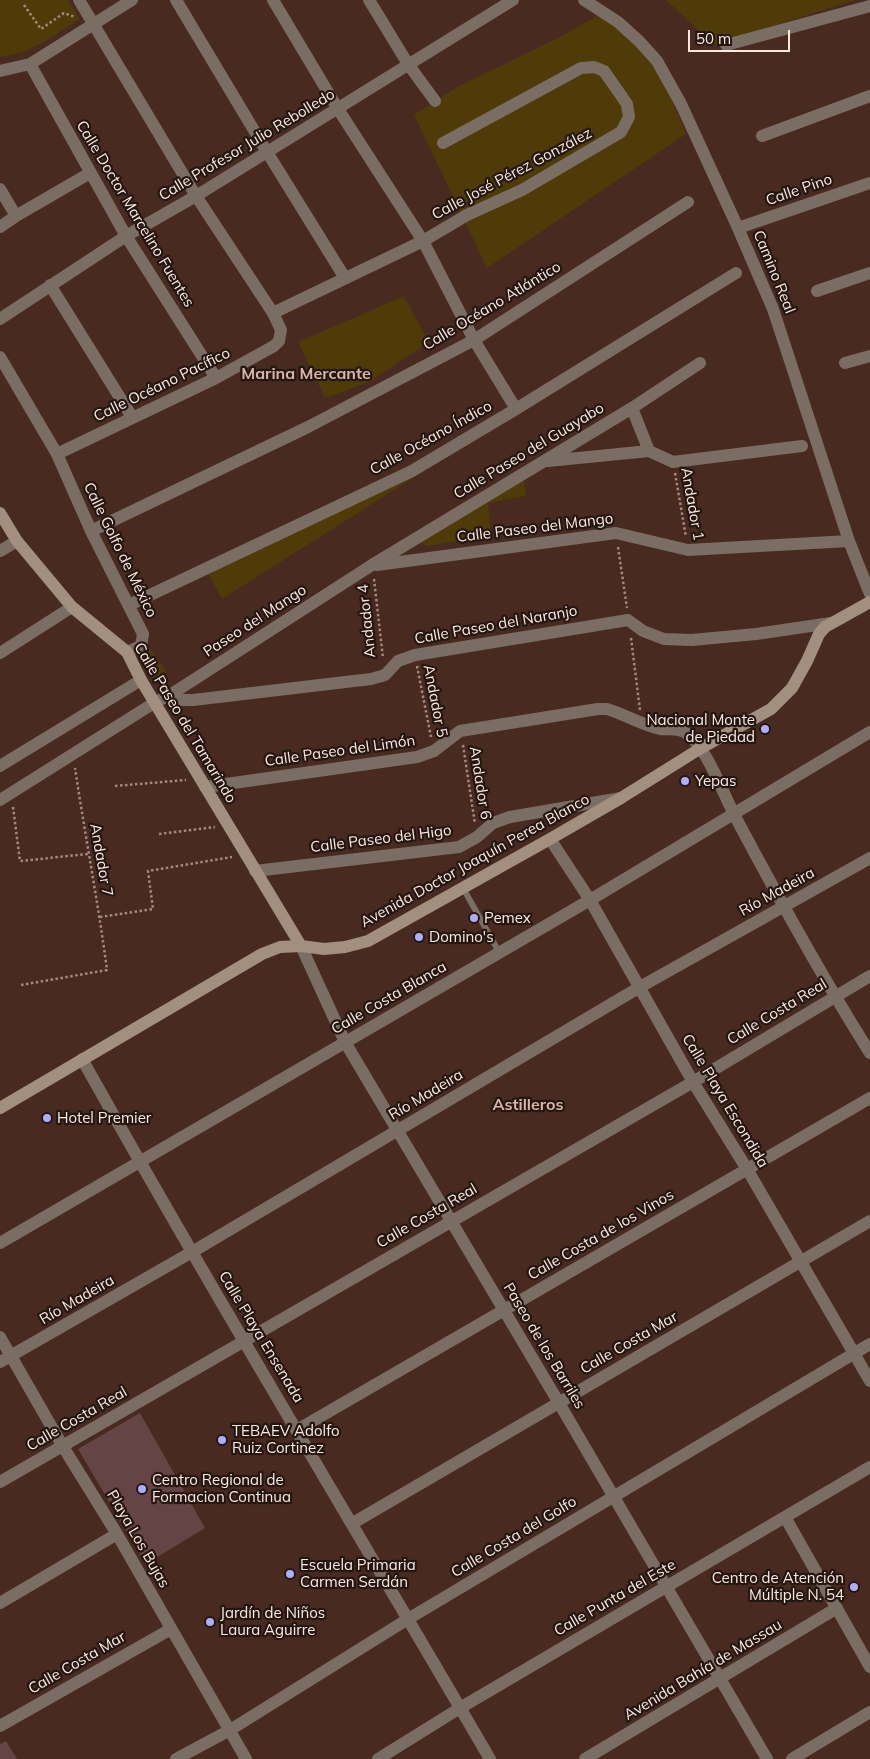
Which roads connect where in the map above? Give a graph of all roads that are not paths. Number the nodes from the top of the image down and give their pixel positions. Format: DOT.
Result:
graph roads {
  1 [pos="79,0"];
  2 [pos="132,0"];
  3 [pos="176,0"];
  4 [pos="273,0"];
  5 [pos="369,0"];
  6 [pos="513,0"];
  7 [pos="584,0"];
  8 [pos="870,6"];
  9 [pos="95,24"];
  10 [pos="726,45"];
  11 [pos="30,64"];
  12 [pos="408,64"];
  13 [pos="0,72"];
  14 [pos="870,96"];
  15 [pos="435,101"];
  16 [pos="338,109"];
  17 [pos="762,136"];
  18 [pos="443,143"];
  19 [pos="267,152"];
  20 [pos="90,173"];
  21 [pos="870,183"];
  22 [pos="0,189"];
  23 [pos="196,196"];
  24 [pos="688,202"];
  25 [pos="16,216"];
  26 [pos="0,227"];
  27 [pos="738,228"];
  28 [pos="126,236"];
  29 [pos="423,241"];
  30 [pos="736,273"];
  31 [pos="870,273"];
  32 [pos="345,278"];
  33 [pos="50,286"];
  34 [pos="817,291"];
  35 [pos="273,313"];
  36 [pos="0,319"];
  37 [pos="474,340"];
  38 [pos="870,356"];
  39 [pos="0,358"];
  40 [pos="700,363"];
  41 [pos="845,363"];
  42 [pos="216,378"];
  43 [pos="632,408"];
  44 [pos="516,409"];
  45 [pos="132,417"];
  46 [pos="802,446"];
  47 [pos="649,451"];
  48 [pos="57,454"];
  49 [pos="543,461"];
  50 [pos="0,513"];
  51 [pos="91,531"];
  52 [pos="17,541"];
  53 [pos="849,541"];
  54 [pos="0,551"];
  55 [pos="372,565"];
  56 [pos="870,594"];
  57 [pos="870,602"];
  58 [pos="129,605"];
  59 [pos="72,607"];
  60 [pos="831,623"];
  61 [pos="127,652"];
  62 [pos="0,653"];
  63 [pos="141,680"];
  64 [pos="170,695"];
  65 [pos="154,703"];
  66 [pos="870,732"];
  67 [pos="700,748"];
  68 [pos="0,766"];
  69 [pos="202,783"];
  70 [pos="6,797"];
  71 [pos="621,798"];
  72 [pos="734,815"];
  73 [pos="550,839"];
  74 [pos="870,858"];
  75 [pos="255,870"];
  76 [pos="463,888"];
  77 [pos="590,900"];
  78 [pos="784,907"];
  79 [pos="300,946"];
  80 [pos="500,952"];
  81 [pos="870,976"];
  82 [pos="640,987"];
  83 [pos="835,997"];
  84 [pos="345,1042"];
  85 [pos="870,1053"];
  86 [pos="82,1059"];
  87 [pos="693,1082"];
  88 [pos="870,1098"];
  89 [pos="0,1108"];
  90 [pos="396,1131"];
  91 [pos="140,1162"];
  92 [pos="746,1169"];
  93 [pos="451,1221"];
  94 [pos="870,1221"];
  95 [pos="0,1243"];
  96 [pos="192,1252"];
  97 [pos="800,1262"];
  98 [pos="504,1310"];
  99 [pos="0,1337"];
  100 [pos="243,1341"];
  101 [pos="870,1344"];
  102 [pos="854,1353"];
  103 [pos="6,1359"];
  104 [pos="870,1381"];
  105 [pos="559,1403"];
  106 [pos="297,1430"];
  107 [pos="62,1445"];
  108 [pos="870,1467"];
  109 [pos="0,1482"];
  110 [pos="613,1496"];
  111 [pos="785,1518"];
  112 [pos="353,1523"];
  113 [pos="117,1534"];
  114 [pos="666,1587"];
  115 [pos="0,1603"];
  116 [pos="836,1608"];
  117 [pos="408,1619"];
  118 [pos="171,1628"];
  119 [pos="870,1667"];
  120 [pos="720,1679"];
  121 [pos="460,1708"];
  122 [pos="870,1712"];
  123 [pos="0,1726"];
  124 [pos="230,1730"];
  125 [pos="176,1759"];
  126 [pos="246,1759"];
  127 [pos="378,1759"];
  128 [pos="490,1759"];
  129 [pos="585,1759"];
  130 [pos="767,1759"];
  131 [pos="792,1759"];
  1 -- 9 [label="street"];
  2 -- 9 [label="street"];
  3 -- 19 [label="street"];
  4 -- 16 [label="street"];
  5 -- 12 [label="street"];
  6 -- 12 [label="street, Calle Profesor Julio Rebolledo"];
  7 -- 27 [label="street, Camino Real"];
  8 -- 10 [label="street"];
  9 -- 11 [label="street"];
  9 -- 23 [label="street"];
  11 -- 13 [label="street"];
  11 -- 20 [label="street, Calle Doctor Marcelino Fuentes"];
  12 -- 15 [label="street"];
  12 -- 16 [label="street, Calle Profesor Julio Rebolledo"];
  14 -- 17 [label="street"];
  16 -- 19 [label="street, Calle Profesor Julio Rebolledo"];
  16 -- 29 [label="street"];
  18 -- 29 [label="street, Calle José Pérez González"];
  19 -- 23 [label="street, Calle Profesor Julio Rebolledo"];
  19 -- 32 [label="street"];
  20 -- 25 [label="street"];
  20 -- 28 [label="street, Calle Doctor Marcelino Fuentes"];
  21 -- 27 [label="street, Calle Pino"];
  22 -- 25 [label="street"];
  23 -- 28 [label="street, Calle Profesor Julio Rebolledo"];
  23 -- 35 [label="street"];
  24 -- 37 [label="street, Calle Océano Atlántico"];
  25 -- 26 [label="street"];
  27 -- 53 [label="street, Camino Real"];
  28 -- 33 [label="street, Calle Profesor Julio Rebolledo"];
  28 -- 42 [label="street, Calle Doctor Marcelino Fuentes"];
  29 -- 32 [label="street, Calle José Pérez González"];
  29 -- 37 [label="street"];
  30 -- 44 [label="street, Calle Océano Índico"];
  31 -- 34 [label="street"];
  32 -- 35 [label="street, Calle José Pérez González"];
  33 -- 36 [label="street, Calle Profesor Julio Rebolledo"];
  33 -- 45 [label="street"];
  35 -- 42 [label="street, Calle Océano Pacífico"];
  37 -- 44 [label="street"];
  37 -- 51 [label="street, Calle Océano Atlántico"];
  38 -- 41 [label="street"];
  39 -- 48 [label="street, Calle Golfo de México"];
  40 -- 43 [label="street, Calle Paseo del Guayabo"];
  42 -- 45 [label="street, Calle Océano Pacífico"];
  43 -- 47 [label="street"];
  43 -- 49 [label="street, Calle Paseo del Guayabo"];
  44 -- 58 [label="street, Calle Océano Índico"];
  45 -- 48 [label="street, Calle Océano Pacífico"];
  46 -- 47 [label="street"];
  47 -- 49 [label="street"];
  48 -- 51 [label="street, Calle Golfo de México"];
  49 -- 55 [label="street, Calle Paseo del Guayabo"];
  50 -- 52 [label="main road, Calle Paseo del Tamarindo"];
  51 -- 58 [label="street, Calle Golfo de México"];
  52 -- 54 [label="street"];
  52 -- 59 [label="main road, Calle Paseo del Tamarindo"];
  53 -- 55 [label="street, Calle Paseo del Mango"];
  53 -- 56 [label="street, Camino Real"];
  55 -- 64 [label="street, Paseo del Mango"];
  57 -- 60 [label="main road, Avenida Doctor Joaquín Perea Blanco"];
  58 -- 61 [label="street, Calle Golfo de México"];
  59 -- 61 [label="main road, Calle Paseo del Tamarindo"];
  59 -- 62 [label="street"];
  60 -- 64 [label="street, Calle Paseo del Naranjo"];
  60 -- 67 [label="main road, Avenida Doctor Joaquín Perea Blanco"];
  61 -- 63 [label="main road, Calle Paseo del Tamarindo"];
  63 -- 65 [label="main road, Calle Paseo del Tamarindo"];
  63 -- 68 [label="street"];
  64 -- 65 [label="street, Paseo del Mango"];
  65 -- 69 [label="main road, Calle Paseo del Tamarindo"];
  65 -- 70 [label="street"];
  66 -- 72 [label="street, Calle Costa Blanca"];
  67 -- 69 [label="street, Calle Paseo del Limón"];
  67 -- 71 [label="main road, Avenida Doctor Joaquín Perea Blanco"];
  67 -- 72 [label="street, Calle Paseo del Limón"];
  69 -- 75 [label="main road, Calle Paseo del Tamarindo"];
  71 -- 73 [label="main road, Avenida Doctor Joaquín Perea Blanco"];
  71 -- 75 [label="street, Calle Paseo del Higo"];
  72 -- 77 [label="street, Calle Costa Blanca"];
  72 -- 78 [label="street, Calle Paseo del Limón"];
  73 -- 76 [label="main road, Avenida Doctor Joaquín Perea Blanco"];
  73 -- 77 [label="street, Calle Playa Escondida"];
  74 -- 78 [label="street, Río Madeira"];
  75 -- 79 [label="main road, Calle Paseo del Tamarindo"];
  76 -- 79 [label="main road, Avenida Doctor Joaquín Perea Blanco"];
  76 -- 80 [label="lane"];
  77 -- 80 [label="street, Calle Costa Blanca"];
  77 -- 82 [label="street, Calle Playa Escondida"];
  78 -- 82 [label="street, Río Madeira"];
  78 -- 83 [label="street, Calle Paseo del Limón"];
  79 -- 84 [label="street, Paseo de los Barriles"];
  79 -- 86 [label="main road, Avenida Doctor Joaquín Perea Blanco"];
  80 -- 84 [label="street, Calle Costa Blanca"];
  81 -- 83 [label="street, Calle Costa Real"];
  82 -- 87 [label="street, Calle Playa Escondida"];
  82 -- 90 [label="street, Río Madeira"];
  83 -- 85 [label="street, Calle Paseo del Limón"];
  83 -- 87 [label="street, Calle Costa Real"];
  84 -- 90 [label="street, Paseo de los Barriles"];
  84 -- 91 [label="street, Calle Costa Blanca"];
  86 -- 89 [label="main road, Avenida Doctor Joaquín Perea Blanco"];
  86 -- 91 [label="street, Calle Playa Ensenada"];
  87 -- 92 [label="street, Calle Playa Escondida"];
  87 -- 93 [label="street, Calle Costa Real"];
  88 -- 92 [label="street, Calle Costa de los Vinos"];
  90 -- 93 [label="street, Paseo de los Barriles"];
  90 -- 96 [label="street, Río Madeira"];
  91 -- 95 [label="street, Calle Costa Blanca"];
  91 -- 96 [label="street, Calle Playa Ensenada"];
  92 -- 97 [label="street, Calle Playa Escondida"];
  92 -- 98 [label="street, Calle Costa de los Vinos"];
  93 -- 98 [label="street, Paseo de los Barriles"];
  93 -- 100 [label="street, Calle Costa Real"];
  94 -- 97 [label="street, Calle Costa Mar"];
  96 -- 100 [label="street, Calle Playa Ensenada"];
  96 -- 103 [label="street, Río Madeira"];
  97 -- 102 [label="street, Calle Playa Escondida"];
  97 -- 105 [label="street, Calle Costa Mar"];
  98 -- 105 [label="street, Paseo de los Barriles"];
  98 -- 106 [label="street, Calle Costa de los Vinos"];
  99 -- 103 [label="street, Playa Los Bujas"];
  100 -- 106 [label="street, Calle Playa Ensenada"];
  100 -- 107 [label="street, Calle Costa Real"];
  101 -- 102 [label="street, Calle Costa del Golfo"];
  102 -- 104 [label="street, Calle Playa Escondida"];
  102 -- 110 [label="street, Calle Costa del Golfo"];
  103 -- 107 [label="street, Playa Los Bujas"];
  105 -- 110 [label="street, Paseo de los Barriles"];
  105 -- 112 [label="street, Calle Costa Mar"];
  106 -- 112 [label="street, Calle Playa Ensenada"];
  107 -- 109 [label="street, Calle Costa Real"];
  107 -- 113 [label="street, Playa Los Bujas"];
  108 -- 111 [label="street, Calle Punta del Este"];
  110 -- 114 [label="street, Paseo de los Barriles"];
  110 -- 117 [label="street, Calle Costa del Golfo"];
  111 -- 114 [label="street, Calle Punta del Este"];
  111 -- 116 [label="street"];
  112 -- 117 [label="street, Calle Playa Ensenada"];
  113 -- 115 [label="street"];
  113 -- 118 [label="street, Playa Los Bujas"];
  114 -- 120 [label="street, Paseo de los Barriles"];
  114 -- 121 [label="street, Calle Punta del Este"];
  116 -- 119 [label="street"];
  116 -- 120 [label="street, Avenida Bahía de Massau"];
  117 -- 121 [label="street, Calle Playa Ensenada"];
  117 -- 124 [label="street, Calle Costa del Golfo"];
  118 -- 123 [label="street, Calle Costa Mar"];
  118 -- 124 [label="street, Playa Los Bujas"];
  120 -- 129 [label="street, Avenida Bahía de Massau"];
  120 -- 130 [label="street, Paseo de los Barriles"];
  121 -- 127 [label="street, Calle Punta del Este"];
  121 -- 128 [label="street, Calle Playa Ensenada"];
  122 -- 131 [label="street"];
  124 -- 125 [label="street, Calle Costa del Golfo"];
  124 -- 126 [label="street, Playa Los Bujas"];
}
